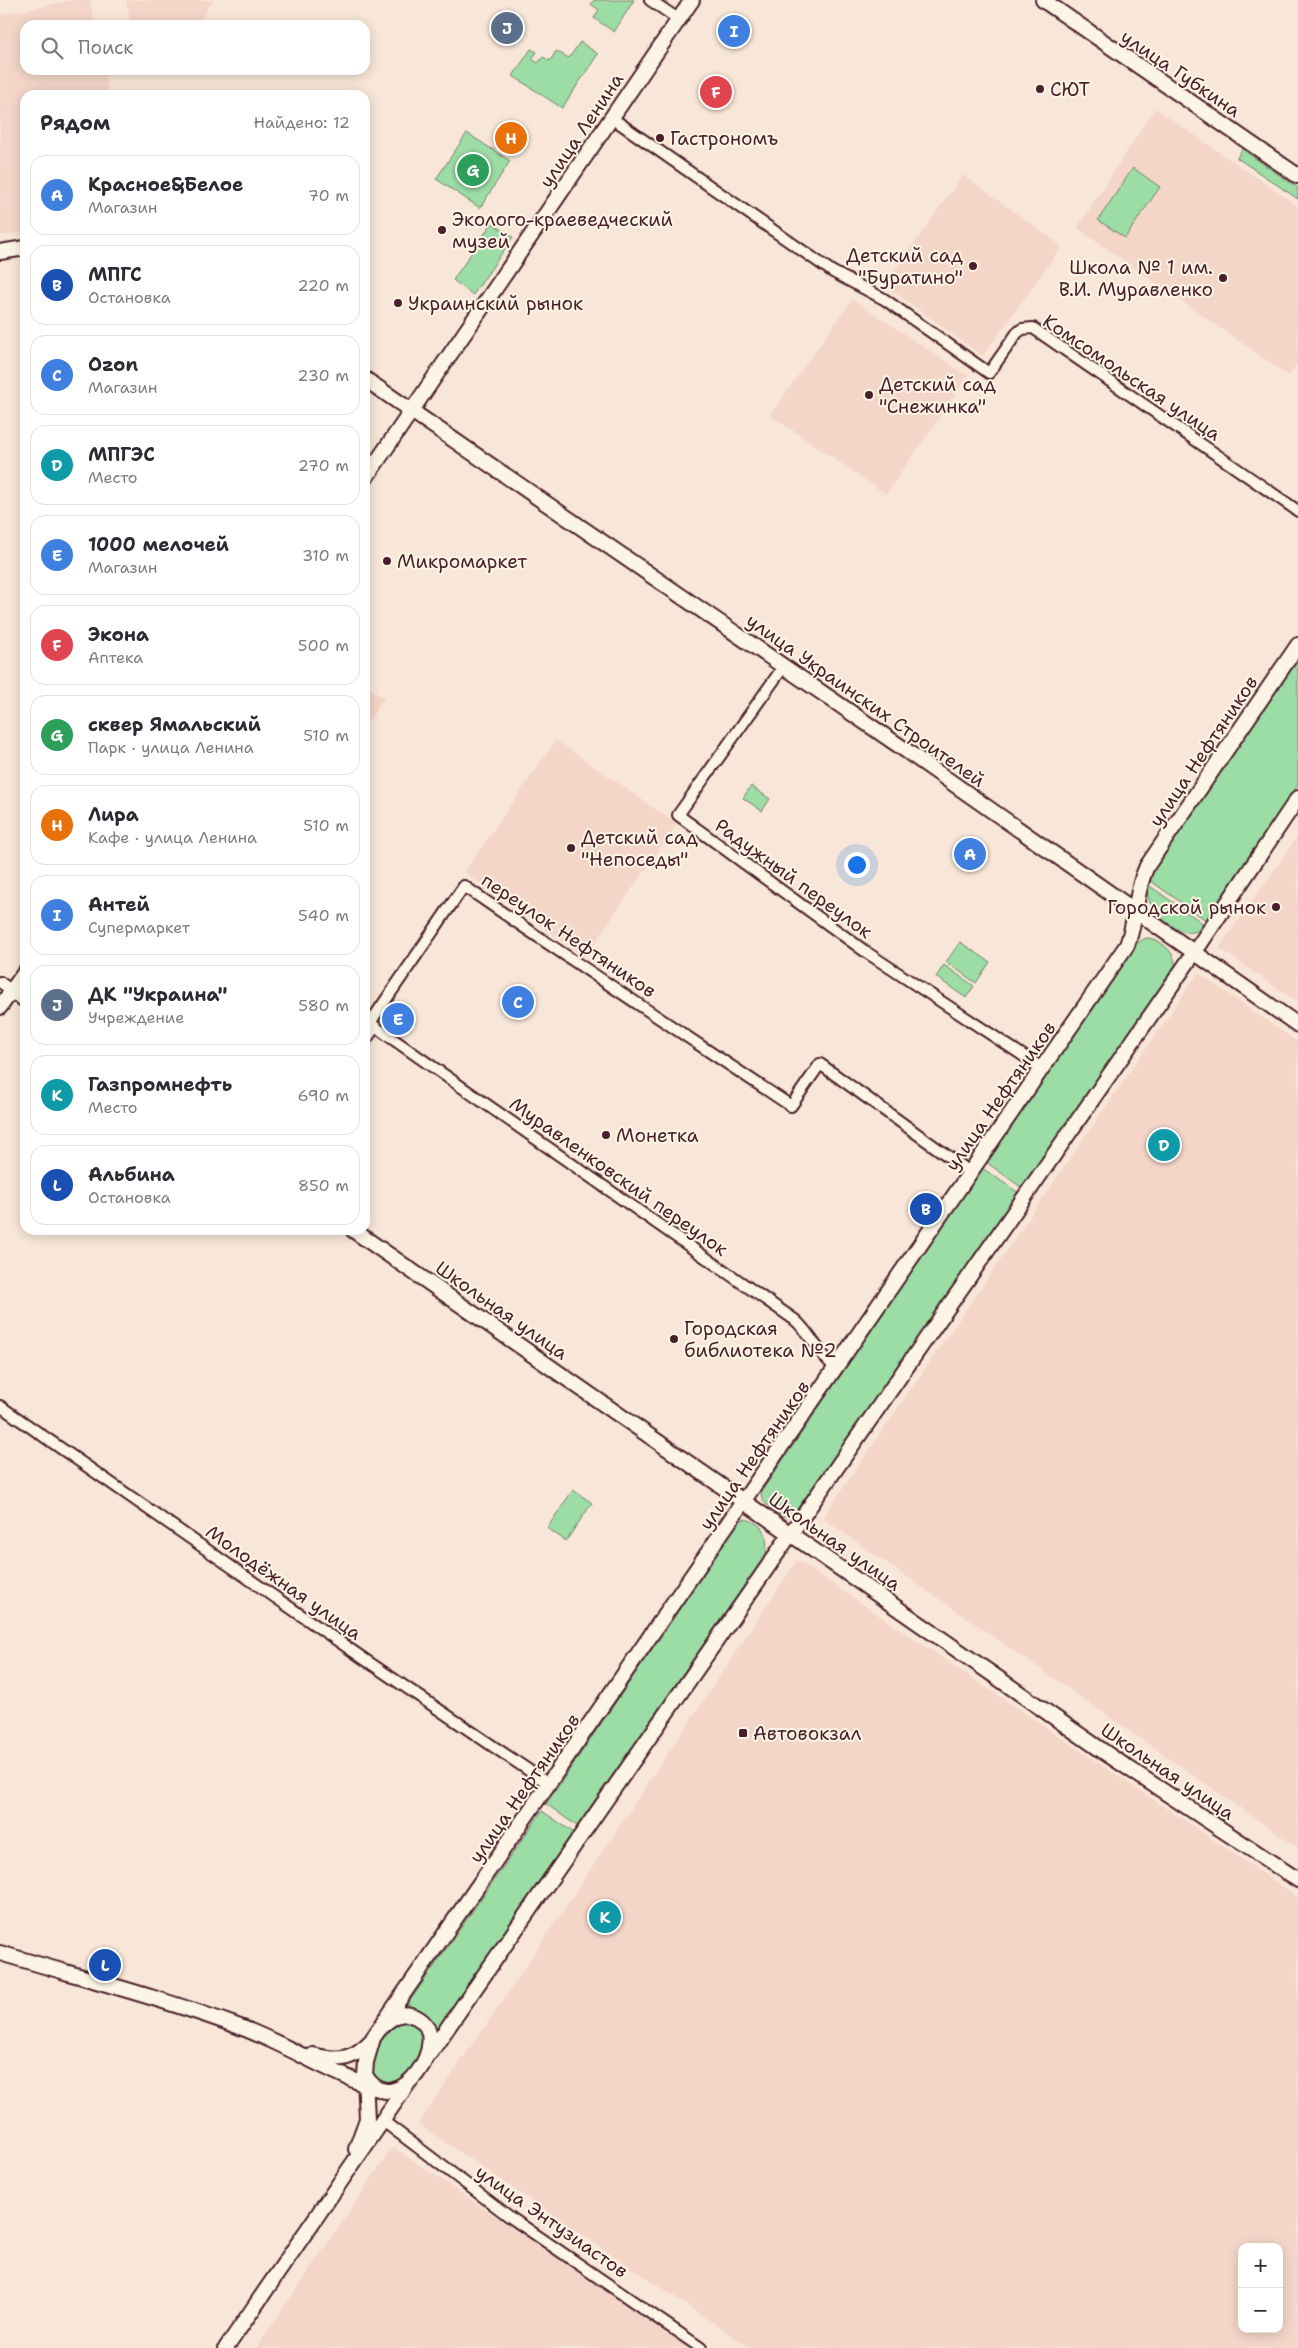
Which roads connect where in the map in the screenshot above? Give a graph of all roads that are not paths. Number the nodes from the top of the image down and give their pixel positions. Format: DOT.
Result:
graph roads {
  1 [pos="650,0"];
  2 [pos="692,0"];
  3 [pos="1043,0"];
  4 [pos="678,20"];
  5 [pos="612,118"];
  6 [pos="1298,176"];
  7 [pos="20,249"];
  8 [pos="0,252"];
  9 [pos="370,382"];
  10 [pos="411,411"];
  11 [pos="370,472"];
  12 [pos="1298,511"];
  13 [pos="1298,645"];
  14 [pos="784,666"];
  15 [pos="1298,798"];
  16 [pos="1136,911"];
  17 [pos="1194,953"];
  18 [pos="20,979"];
  19 [pos="0,982"];
  20 [pos="12,991"];
  21 [pos="20,997"];
  22 [pos="0,1007"];
  23 [pos="373,1025"];
  24 [pos="1298,1025"];
  25 [pos="370,1031"];
  26 [pos="1042,1068"];
  27 [pos="970,1172"];
  28 [pos="360,1235"];
  29 [pos="836,1368"];
  30 [pos="0,1406"];
  31 [pos="744,1501"];
  32 [pos="789,1533"];
  33 [pos="549,1784"];
  34 [pos="1298,1880"];
  35 [pos="0,1953"];
  36 [pos="382,2026"];
  37 [pos="373,2038"];
  38 [pos="295,2051"];
  39 [pos="426,2058"];
  40 [pos="414,2075"];
  41 [pos="342,2076"];
  42 [pos="370,2083"];
  43 [pos="367,2119"];
  44 [pos="383,2121"];
  45 [pos="333,2192"];
  46 [pos="226,2348"];
  47 [pos="701,2348"];
  1 -- 4 [label="street"];
  2 -- 4 [label="main road, улица Ленина"];
  3 -- 6 [label="main road, улица Губкина"];
  4 -- 5 [label="main road, улица Ленина"];
  5 -- 10 [label="main road, улица Ленина"];
  5 -- 12 [label="street, Комсомольская улица"];
  7 -- 8 [label="main road"];
  9 -- 10 [label="main road, улица Украинских Строителей"];
  10 -- 11 [label="main road, улица Ленина"];
  10 -- 14 [label="main road, улица Украинских Строителей"];
  13 -- 16 [label="main road, улица Нефтяников"];
  14 -- 16 [label="main road, улица Украинских Строителей"];
  14 -- 26 [label="street, Радужный переулок"];
  15 -- 17 [label="main road, улица Нефтяников"];
  16 -- 17 [label="main road, улица Украинских Строителей"];
  16 -- 26 [label="main road, улица Нефтяников"];
  17 -- 24 [label="main road, улица Украинских Строителей"];
  17 -- 32 [label="main road, улица Нефтяников"];
  18 -- 20 [label="main road"];
  19 -- 20 [label="street"];
  20 -- 21 [label="main road"];
  20 -- 22 [label="main road"];
  23 -- 25 [label="street, переулок Нефтяников"];
  23 -- 27 [label="street, переулок Нефтяников"];
  23 -- 29 [label="street, Муравленковский переулок"];
  26 -- 27 [label="main road, улица Нефтяников"];
  27 -- 29 [label="main road, улица Нефтяников"];
  28 -- 31 [label="main road, Школьная улица"];
  29 -- 31 [label="main road, улица Нефтяников"];
  30 -- 33 [label="street, Молодёжная улица"];
  31 -- 32 [label="main road, Школьная улица"];
  31 -- 33 [label="main road, улица Нефтяников"];
  32 -- 34 [label="main road, Школьная улица"];
  32 -- 39 [label="main road, улица Нефтяников"];
  33 -- 36 [label="main road, улица Нефтяников"];
  35 -- 38 [label="main road"];
  36 -- 37 [label="main road, улица Нефтяников"];
  36 -- 39 [label="main road, улица Нефтяников"];
  37 -- 38 [label="main road"];
  37 -- 42 [label="main road, улица Нефтяников"];
  38 -- 41 [label="main road"];
  39 -- 40 [label="main road, улица Нефтяников"];
  40 -- 42 [label="main road, улица Нефтяников"];
  40 -- 44 [label="main road, улица Нефтяников"];
  41 -- 42 [label="main road"];
  41 -- 43 [label="main road"];
  42 -- 43 [label="main road, улица Нефтяников"];
  43 -- 45 [label="main road, улица Нефтяников"];
  44 -- 45 [label="main road, улица Нефтяников"];
  44 -- 47 [label="street, улица Энтузиастов"];
  45 -- 46 [label="main road, улица Нефтяников"];
}
